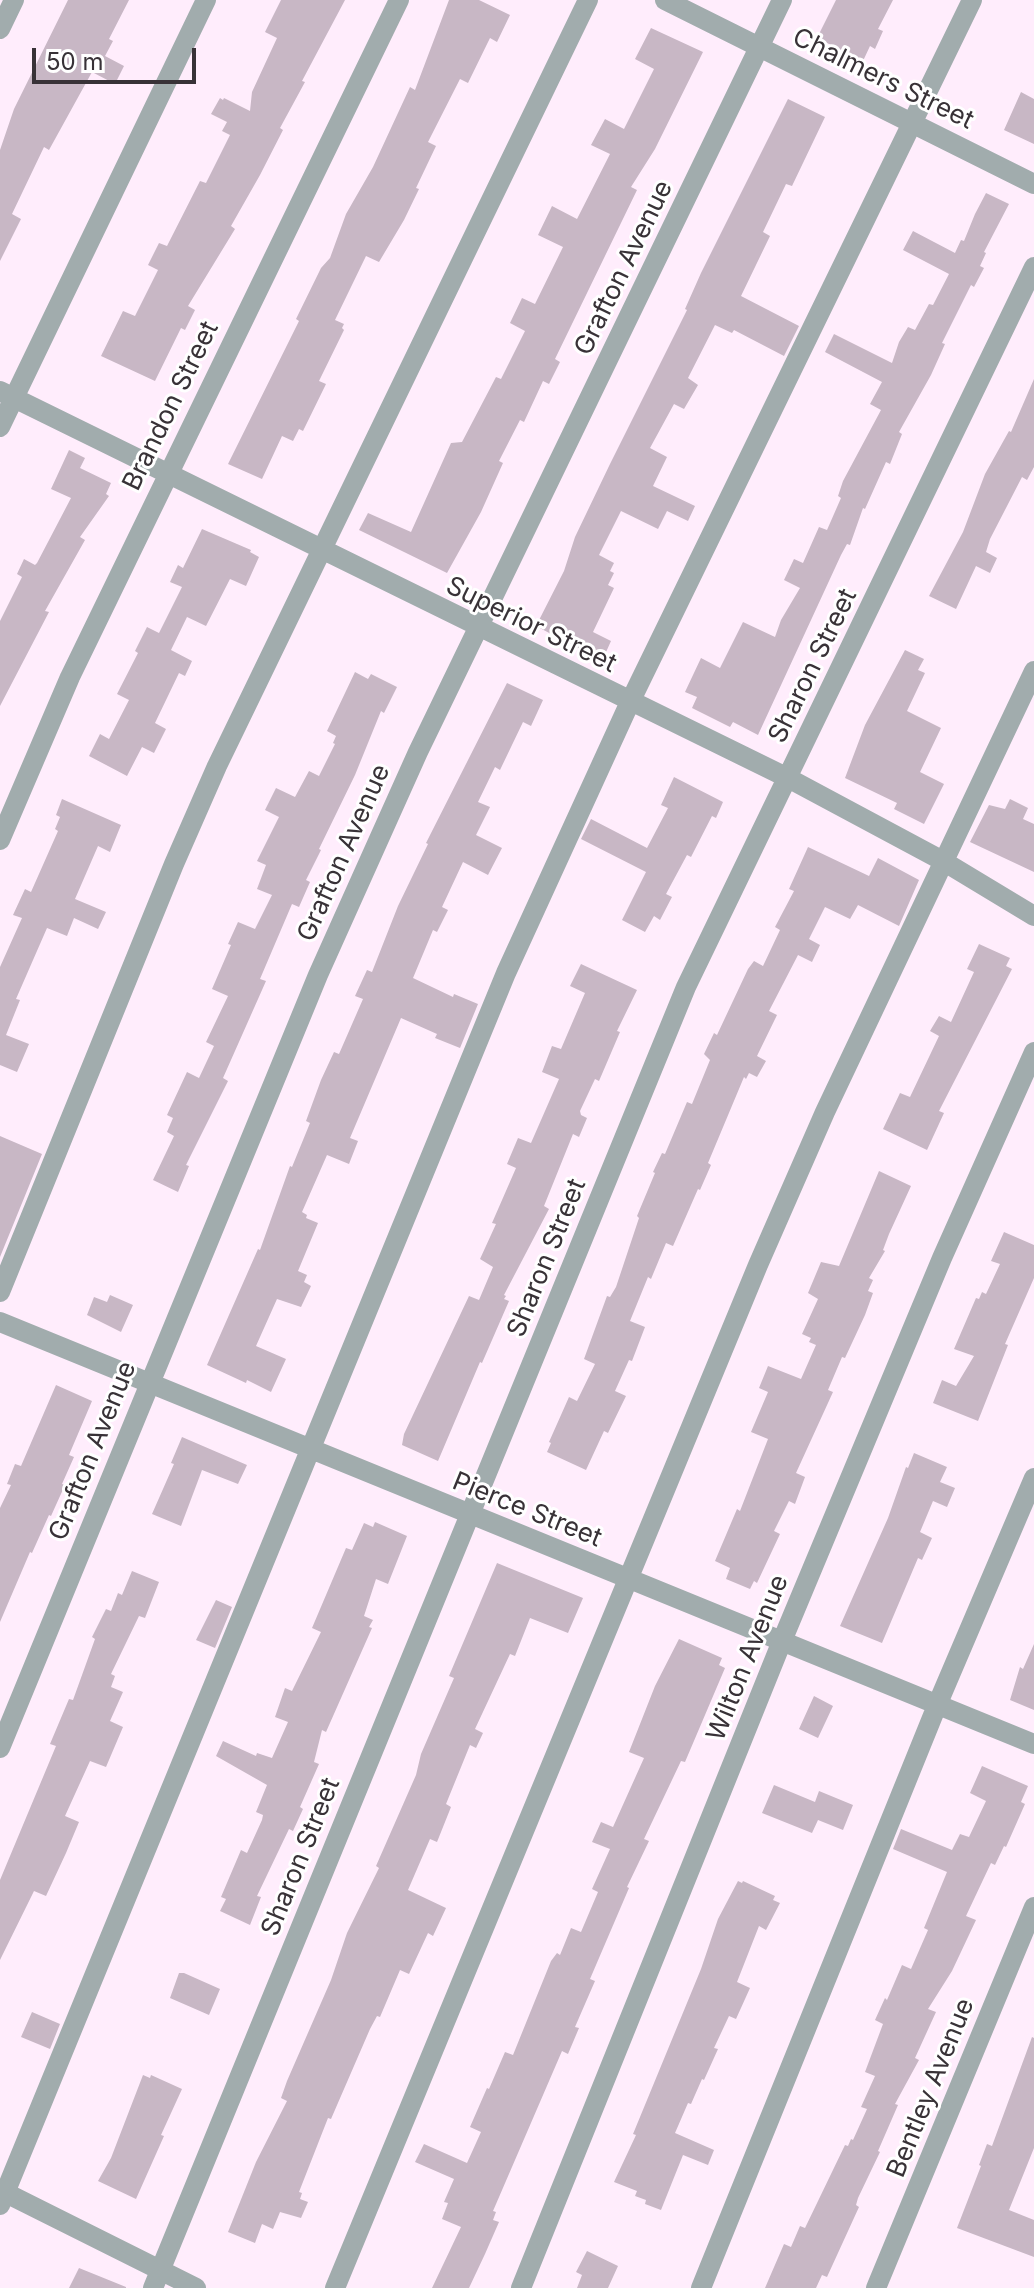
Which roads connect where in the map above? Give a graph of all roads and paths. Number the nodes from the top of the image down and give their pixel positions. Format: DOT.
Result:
graph roads {
  1 [pos="14,0"];
  2 [pos="206,0"];
  3 [pos="399,0"];
  4 [pos="588,0"];
  5 [pos="665,0"];
  6 [pos="782,0"];
  7 [pos="972,0"];
  8 [pos="0,29"];
  9 [pos="759,47"];
  10 [pos="912,122"];
  11 [pos="1034,184"];
  12 [pos="1034,267"];
  13 [pos="7,395"];
  14 [pos="0,427"];
  15 [pos="167,474"];
  16 [pos="323,552"];
  17 [pos="480,629"];
  18 [pos="1034,671"];
  19 [pos="630,702"];
  20 [pos="788,778"];
  21 [pos="0,840"];
  22 [pos="943,861"];
  23 [pos="1034,916"];
  24 [pos="1034,1052"];
  25 [pos="0,1292"];
  26 [pos="0,1322"];
  27 [pos="148,1384"];
  28 [pos="310,1448"];
  29 [pos="1034,1478"];
  30 [pos="470,1515"];
  31 [pos="627,1579"];
  32 [pos="782,1641"];
  33 [pos="938,1703"];
  34 [pos="1034,1744"];
  35 [pos="0,1748"];
  36 [pos="1034,1907"];
  37 [pos="2,2196"];
  38 [pos="156,2279"];
  39 [pos="196,2288"];
  40 [pos="335,2288"];
  41 [pos="521,2288"];
  42 [pos="701,2288"];
  43 [pos="876,2288"];
  1 -- 8 [label="street"];
  2 -- 13 [label="street"];
  3 -- 15 [label="street, Brandon Street"];
  4 -- 16 [label="street"];
  5 -- 9 [label="street, Chalmers Street"];
  6 -- 9 [label="street, Grafton Avenue"];
  7 -- 10 [label="street"];
  9 -- 10 [label="street, Chalmers Street"];
  9 -- 17 [label="street, Grafton Avenue"];
  10 -- 11 [label="street, Chalmers Street"];
  10 -- 19 [label="street"];
  12 -- 20 [label="street, Sharon Street"];
  13 -- 14 [label="street"];
  13 -- 15 [label="street, Superior Street"];
  15 -- 16 [label="street, Superior Street"];
  15 -- 21 [label="street, Brandon Street"];
  16 -- 17 [label="street, Superior Street"];
  16 -- 25 [label="street"];
  17 -- 19 [label="street, Superior Street"];
  17 -- 27 [label="street, Grafton Avenue"];
  18 -- 22 [label="street"];
  19 -- 20 [label="street, Superior Street"];
  19 -- 28 [label="street"];
  20 -- 22 [label="street, Superior Street"];
  20 -- 30 [label="street, Sharon Street"];
  22 -- 23 [label="street, Superior Street"];
  22 -- 31 [label="street"];
  24 -- 32 [label="street, Wilton Avenue"];
  26 -- 27 [label="street, Pierce Street"];
  27 -- 28 [label="street, Pierce Street"];
  27 -- 35 [label="street, Grafton Avenue"];
  28 -- 30 [label="street, Pierce Street"];
  28 -- 37 [label="street"];
  29 -- 33 [label="street"];
  30 -- 31 [label="street, Pierce Street"];
  30 -- 38 [label="street, Sharon Street"];
  31 -- 32 [label="street, Pierce Street"];
  31 -- 40 [label="street"];
  32 -- 33 [label="street, Pierce Street"];
  32 -- 41 [label="street, Wilton Avenue"];
  33 -- 34 [label="street, Pierce Street"];
  33 -- 42 [label="street"];
  36 -- 43 [label="street, Bentley Avenue"];
  37 -- 38 [label="street"];
  38 -- 39 [label="street"];
}
